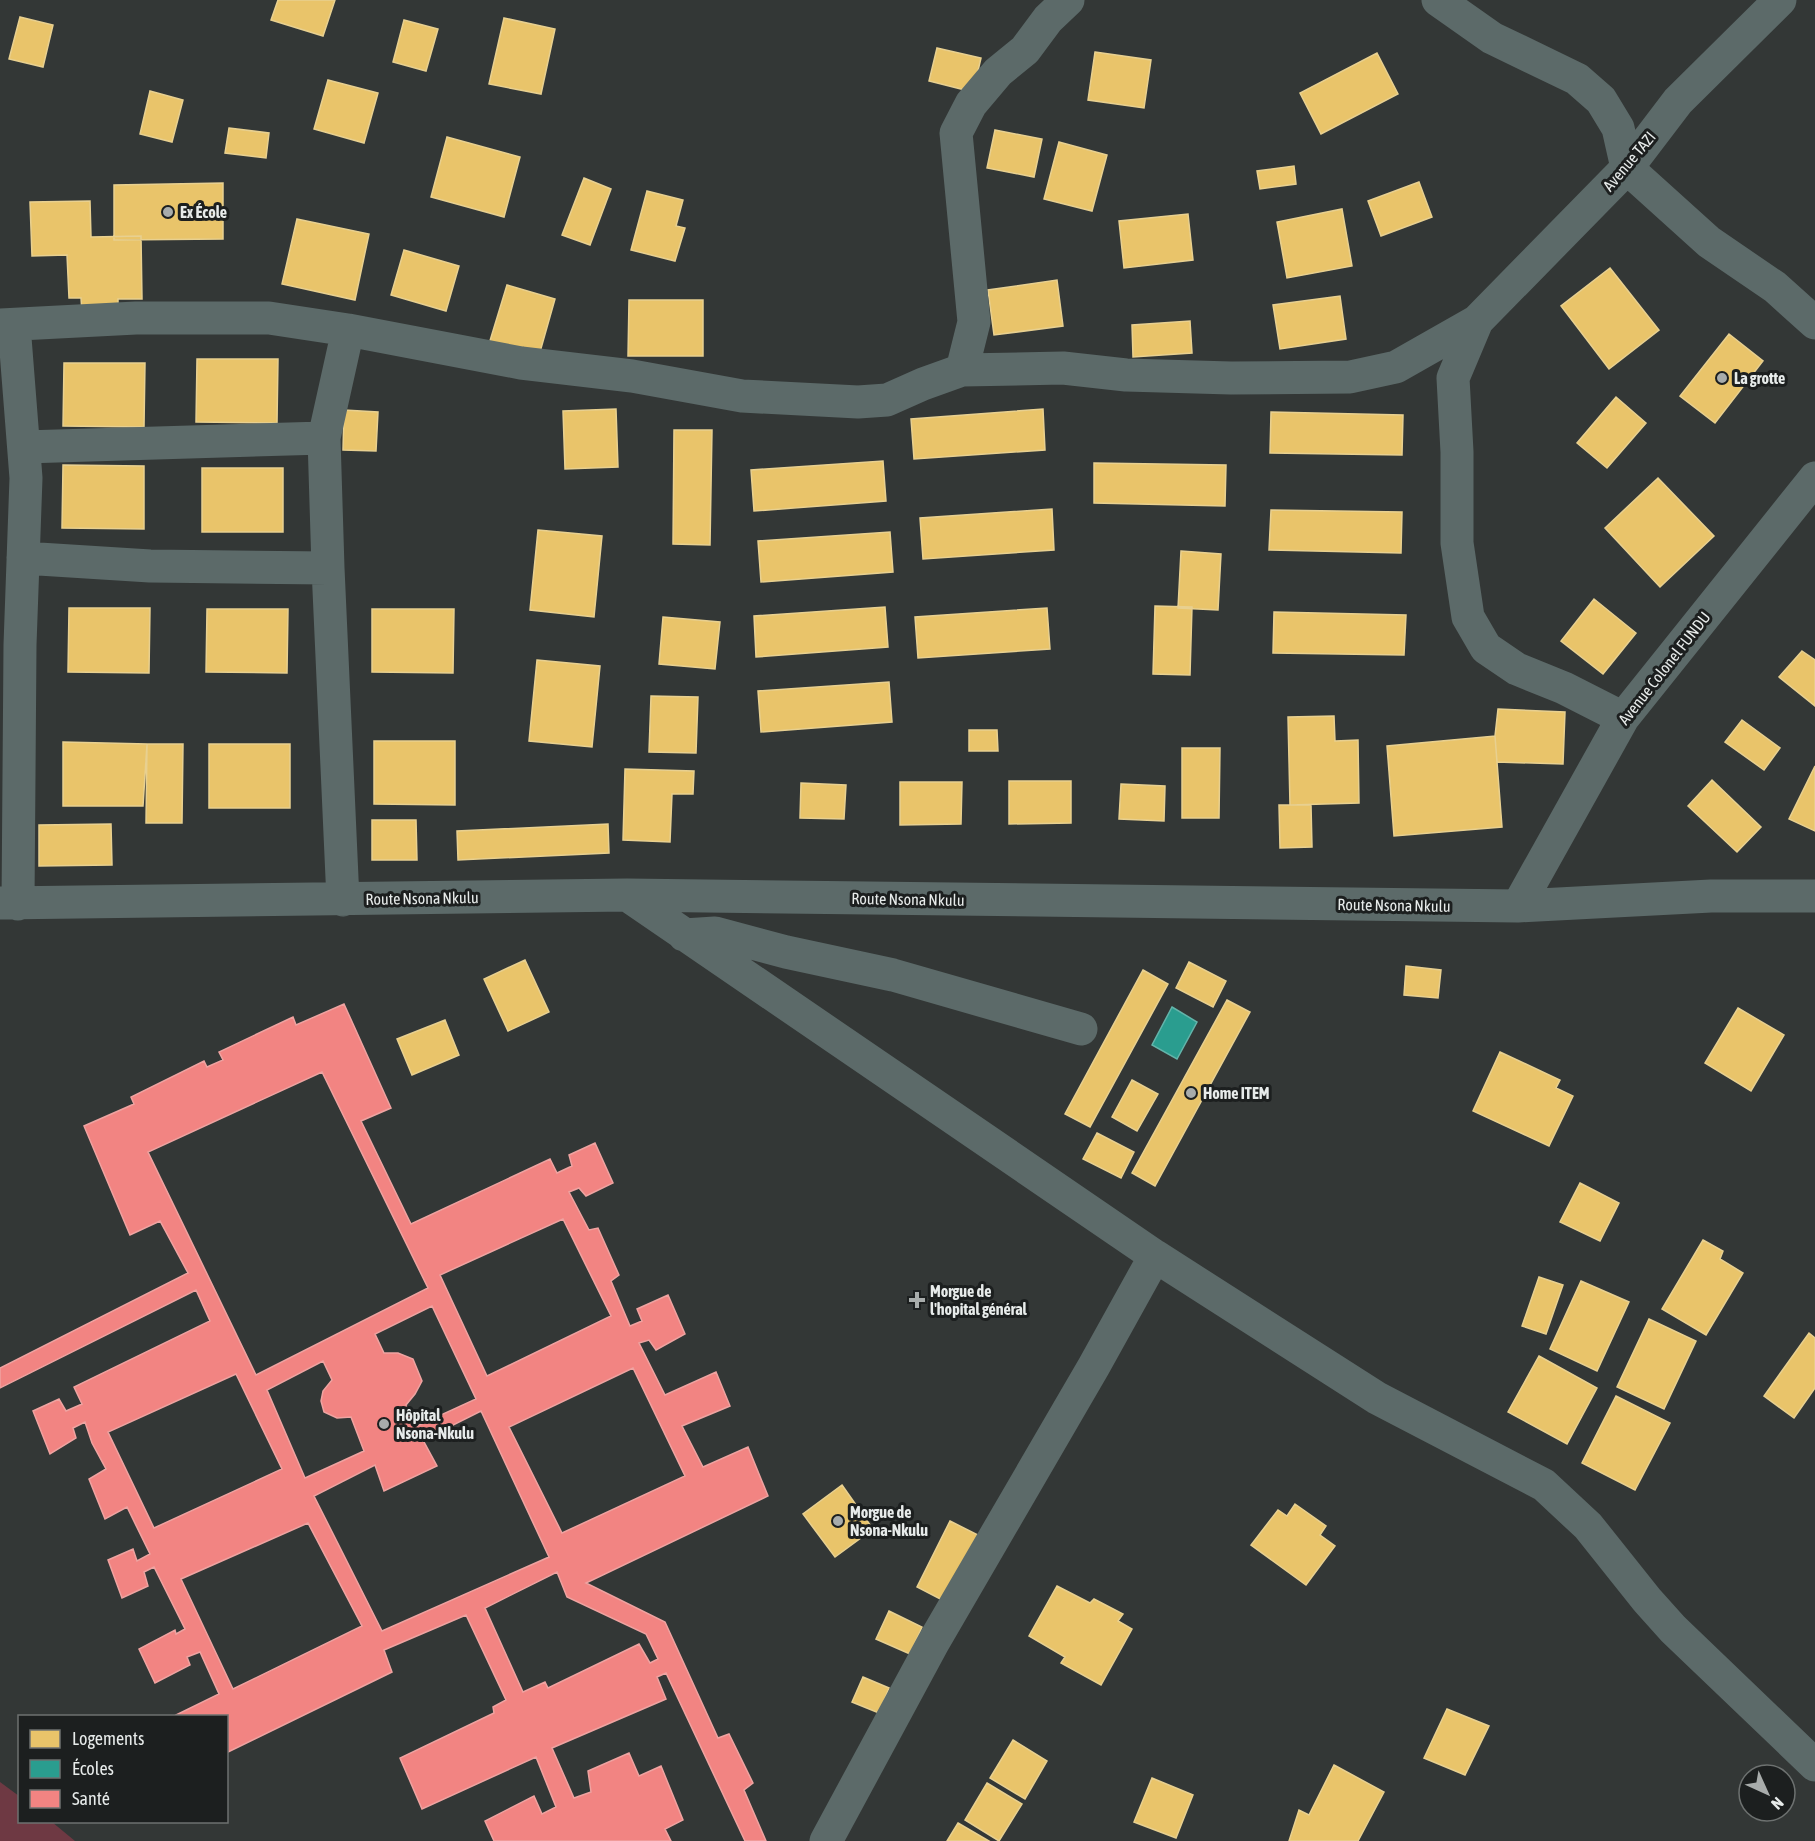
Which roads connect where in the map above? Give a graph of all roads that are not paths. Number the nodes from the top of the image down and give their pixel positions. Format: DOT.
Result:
graph roads {
  1 [pos="1068,0"];
  2 [pos="1438,0"];
  3 [pos="1780,0"];
  4 [pos="1628,168"];
  5 [pos="1477,321"];
  6 [pos="1815,323"];
  7 [pos="7,325"];
  8 [pos="348,330"];
  9 [pos="1396,368"];
  10 [pos="962,370"];
  11 [pos="1453,378"];
  12 [pos="324,438"];
  13 [pos="24,447"];
  14 [pos="1815,478"];
  15 [pos="23,558"];
  16 [pos="328,568"];
  17 [pos="1623,717"];
  18 [pos="627,896"];
  19 [pos="1815,896"];
  20 [pos="343,900"];
  21 [pos="9,904"];
  22 [pos="1518,906"];
  23 [pos="684,935"];
  24 [pos="1081,1029"];
  25 [pos="1155,1256"];
  26 [pos="1815,1765"];
  27 [pos="826,1841"];
  1 -- 10 [label="street"];
  2 -- 4 [label="street"];
  3 -- 4 [label="street, Avenue TAZI"];
  4 -- 5 [label="street, Avenue TAZI"];
  4 -- 6 [label="street"];
  5 -- 9 [label="street"];
  5 -- 11 [label="street"];
  7 -- 8 [label="street"];
  7 -- 13 [label="street"];
  8 -- 10 [label="street"];
  8 -- 12 [label="street"];
  9 -- 10 [label="street"];
  9 -- 11 [label="street"];
  11 -- 17 [label="street"];
  12 -- 13 [label="street"];
  12 -- 16 [label="street"];
  13 -- 15 [label="street"];
  14 -- 17 [label="street, Avenue Colonel FUNDU"];
  15 -- 16 [label="street"];
  15 -- 21 [label="street"];
  16 -- 20 [label="street"];
  17 -- 22 [label="street, Avenue Colonel FUNDU"];
  18 -- 20 [label="street, Route Nsona Nkulu"];
  18 -- 22 [label="street, Route Nsona Nkulu"];
  18 -- 23 [label="street"];
  19 -- 22 [label="street, Route Nsona Nkulu"];
  20 -- 21 [label="street, Route Nsona Nkulu"];
  23 -- 24 [label="street"];
  23 -- 25 [label="street"];
  25 -- 26 [label="street"];
  25 -- 27 [label="street"];
}
